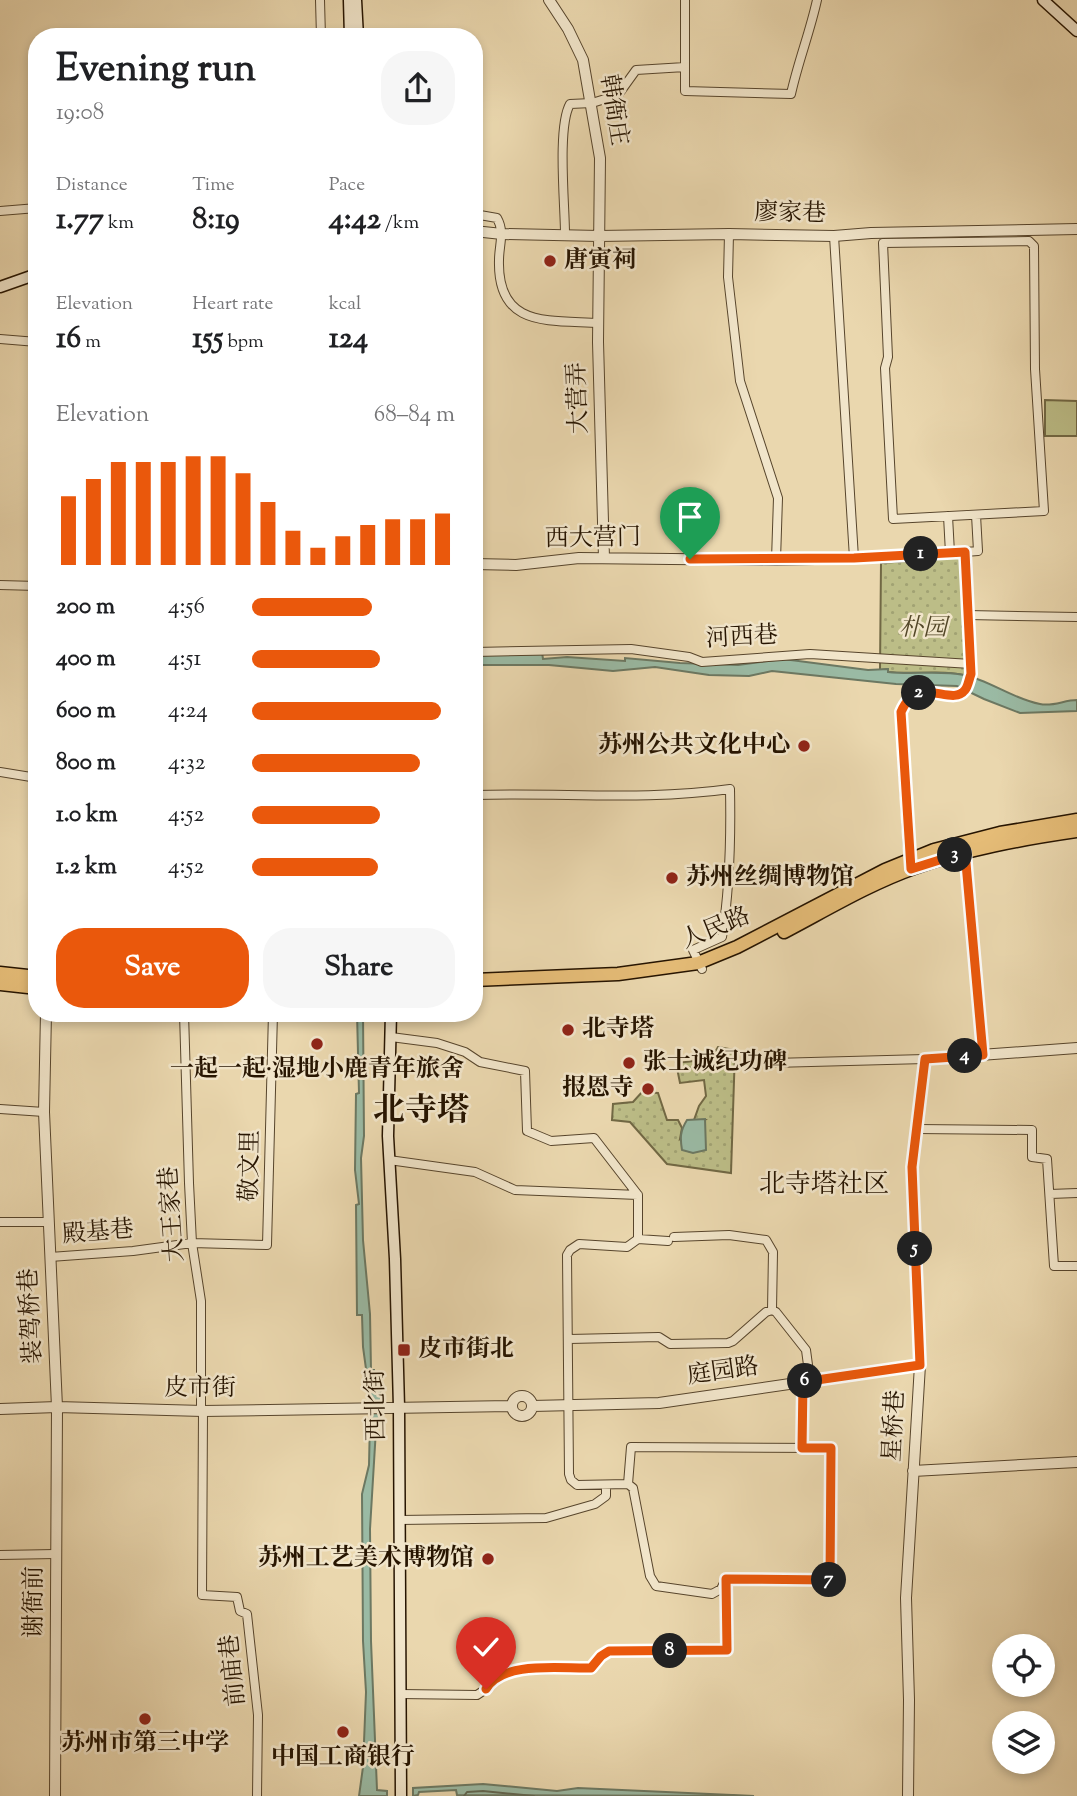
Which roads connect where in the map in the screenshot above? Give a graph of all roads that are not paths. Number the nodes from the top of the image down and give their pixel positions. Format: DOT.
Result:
graph roads {
  1 [pos="320,0"];
  2 [pos="349,0"];
  3 [pos="356,0"];
  4 [pos="549,0"];
  5 [pos="685,0"];
  6 [pos="817,0"];
  7 [pos="1043,0"];
  8 [pos="321,28"];
  9 [pos="350,28"];
  10 [pos="358,28"];
  11 [pos="1077,31"];
  12 [pos="685,67"];
  13 [pos="592,103"];
  14 [pos="28,209"];
  15 [pos="0,211"];
  16 [pos="483,216"];
  17 [pos="1077,229"];
  18 [pos="483,232"];
  19 [pos="502,234"];
  20 [pos="565,234"];
  21 [pos="729,234"];
  22 [pos="598,236"];
  23 [pos="834,236"];
  24 [pos="28,277"];
  25 [pos="0,287"];
  26 [pos="599,323"];
  27 [pos="0,339"];
  28 [pos="28,341"];
  29 [pos="976,515"];
  30 [pos="948,516"];
  31 [pos="965,552"];
  32 [pos="950,553"];
  33 [pos="604,558"];
  34 [pos="854,558"];
  35 [pos="776,560"];
  36 [pos="483,564"];
  37 [pos="0,585"];
  38 [pos="28,586"];
  39 [pos="968,615"];
  40 [pos="1077,617"];
  41 [pos="483,652"];
  42 [pos="971,669"];
  43 [pos="0,772"];
  44 [pos="28,777"];
  45 [pos="483,795"];
  46 [pos="1077,820"];
  47 [pos="1077,831"];
  48 [pos="965,852"];
  49 [pos="910,864"];
  50 [pos="700,966"];
  51 [pos="0,973"];
  52 [pos="28,976"];
  53 [pos="483,980"];
  54 [pos="0,984"];
  55 [pos="28,987"];
  56 [pos="483,989"];
  57 [pos="46,1022"];
  58 [pos="184,1022"];
  59 [pos="274,1022"];
  60 [pos="391,1022"];
  61 [pos="391,1037"];
  62 [pos="1077,1048"];
  63 [pos="983,1055"];
  64 [pos="925,1059"];
  65 [pos="773,1063"];
  66 [pos="0,1109"];
  67 [pos="44,1112"];
  68 [pos="917,1129"];
  69 [pos="389,1160"];
  70 [pos="1050,1194"];
  71 [pos="1077,1194"];
  72 [pos="638,1195"];
  73 [pos="0,1222"];
  74 [pos="48,1222"];
  75 [pos="638,1239"];
  76 [pos="192,1243"];
  77 [pos="50,1257"];
  78 [pos="1077,1266"];
  79 [pos="772,1310"];
  80 [pos="569,1339"];
  81 [pos="920,1365"];
  82 [pos="807,1381"];
  83 [pos="568,1406"];
  84 [pos="57,1407"];
  85 [pos="399,1407"];
  86 [pos="0,1409"];
  87 [pos="202,1411"];
  88 [pos="802,1448"];
  89 [pos="1077,1462"];
  90 [pos="913,1471"];
  91 [pos="628,1484"];
  92 [pos="606,1485"];
  93 [pos="399,1520"];
  94 [pos="55,1554"];
  95 [pos="0,1555"];
  96 [pos="726,1579"];
  97 [pos="400,1694"];
  98 [pos="55,1796"];
  99 [pos="257,1796"];
  100 [pos="401,1796"];
  101 [pos="908,1796"];
  1 -- 8 [label="street"];
  2 -- 9 [label="main road"];
  3 -- 10 [label="main road"];
  4 -- 13 [label="street, 韩衙庄"];
  5 -- 12 [label="street"];
  6 -- 12 [label="street"];
  7 -- 11 [label="main road"];
  12 -- 13 [label="street"];
  13 -- 20 [label="street"];
  13 -- 22 [label="street, 韩衙庄"];
  14 -- 15 [label="street"];
  16 -- 19 [label="street"];
  17 -- 23 [label="street, 廖家巷"];
  18 -- 19 [label="street, 廖家巷"];
  19 -- 20 [label="street, 廖家巷"];
  19 -- 26 [label="street"];
  20 -- 22 [label="street, 廖家巷"];
  21 -- 22 [label="street, 廖家巷"];
  21 -- 23 [label="street, 廖家巷"];
  21 -- 35 [label="street"];
  22 -- 26 [label="street, 大营弄"];
  23 -- 34 [label="street"];
  24 -- 25 [label="main road"];
  26 -- 33 [label="street, 大营弄"];
  27 -- 28 [label="street"];
  29 -- 30 [label="street"];
  29 -- 30 [label="street"];
  29 -- 31 [label="street"];
  30 -- 32 [label="street"];
  31 -- 32 [label="street, 西大营门"];
  31 -- 39 [label="street"];
  32 -- 34 [label="street, 西大营门"];
  33 -- 35 [label="street, 西大营门"];
  33 -- 36 [label="street, 西大营门"];
  34 -- 35 [label="street, 西大营门"];
  37 -- 38 [label="street"];
  39 -- 40 [label="street"];
  39 -- 42 [label="street"];
  41 -- 42 [label="street, 河西巷"];
  42 -- 49 [label="street"];
  43 -- 44 [label="street"];
  45 -- 50 [label="street"];
  46 -- 49 [label="main road, 人民路"];
  47 -- 48 [label="main road, 人民路"];
  48 -- 49 [label="main road, 人民路"];
  48 -- 63 [label="street"];
  49 -- 50 [label="main road, 人民路"];
  50 -- 53 [label="main road, 人民路"];
  50 -- 56 [label="main road, 人民路"];
  51 -- 52 [label="main road"];
  54 -- 55 [label="main road"];
  57 -- 67 [label="street, 装驾桥巷"];
  58 -- 76 [label="street, 大王家巷"];
  59 -- 76 [label="street, 敬文里"];
  60 -- 61 [label="main road, 西北街"];
  61 -- 69 [label="main road, 西北街"];
  61 -- 72 [label="street"];
  62 -- 63 [label="street"];
  63 -- 64 [label="street"];
  64 -- 65 [label="street"];
  64 -- 68 [label="street, 星桥巷"];
  66 -- 67 [label="street"];
  67 -- 74 [label="street, 装驾桥巷"];
  68 -- 70 [label="street"];
  68 -- 81 [label="street, 星桥巷"];
  69 -- 72 [label="street"];
  69 -- 85 [label="main road, 西北街"];
  70 -- 71 [label="street"];
  70 -- 78 [label="street"];
  72 -- 75 [label="street"];
  73 -- 74 [label="street"];
  74 -- 77 [label="street, 装驾桥巷"];
  75 -- 79 [label="street"];
  75 -- 80 [label="street"];
  76 -- 77 [label="street, 殿基巷"];
  76 -- 87 [label="street, 大王家巷"];
  77 -- 84 [label="street, 装驾桥巷"];
  79 -- 80 [label="street"];
  79 -- 82 [label="street"];
  80 -- 83 [label="street"];
  81 -- 82 [label="street, 庭园路"];
  81 -- 90 [label="street, 星桥巷"];
  82 -- 83 [label="street, 庭园路"];
  82 -- 88 [label="street"];
  83 -- 85 [label="street, 庭园路"];
  83 -- 92 [label="street"];
  84 -- 86 [label="street, 皮市街"];
  84 -- 87 [label="street, 皮市街"];
  84 -- 94 [label="street, 谢衙前"];
  85 -- 87 [label="street, 皮市街"];
  85 -- 93 [label="main road, 西北街"];
  87 -- 99 [label="street, 前庙巷"];
  88 -- 91 [label="street"];
  88 -- 96 [label="street"];
  89 -- 90 [label="street"];
  90 -- 101 [label="street, 星桥巷"];
  91 -- 92 [label="street"];
  91 -- 96 [label="street"];
  92 -- 93 [label="street"];
  93 -- 97 [label="main road, 西北街"];
  94 -- 95 [label="street"];
  94 -- 98 [label="street, 谢衙前"];
  96 -- 97 [label="street"];
  97 -- 100 [label="main road, 西北街"];
}
